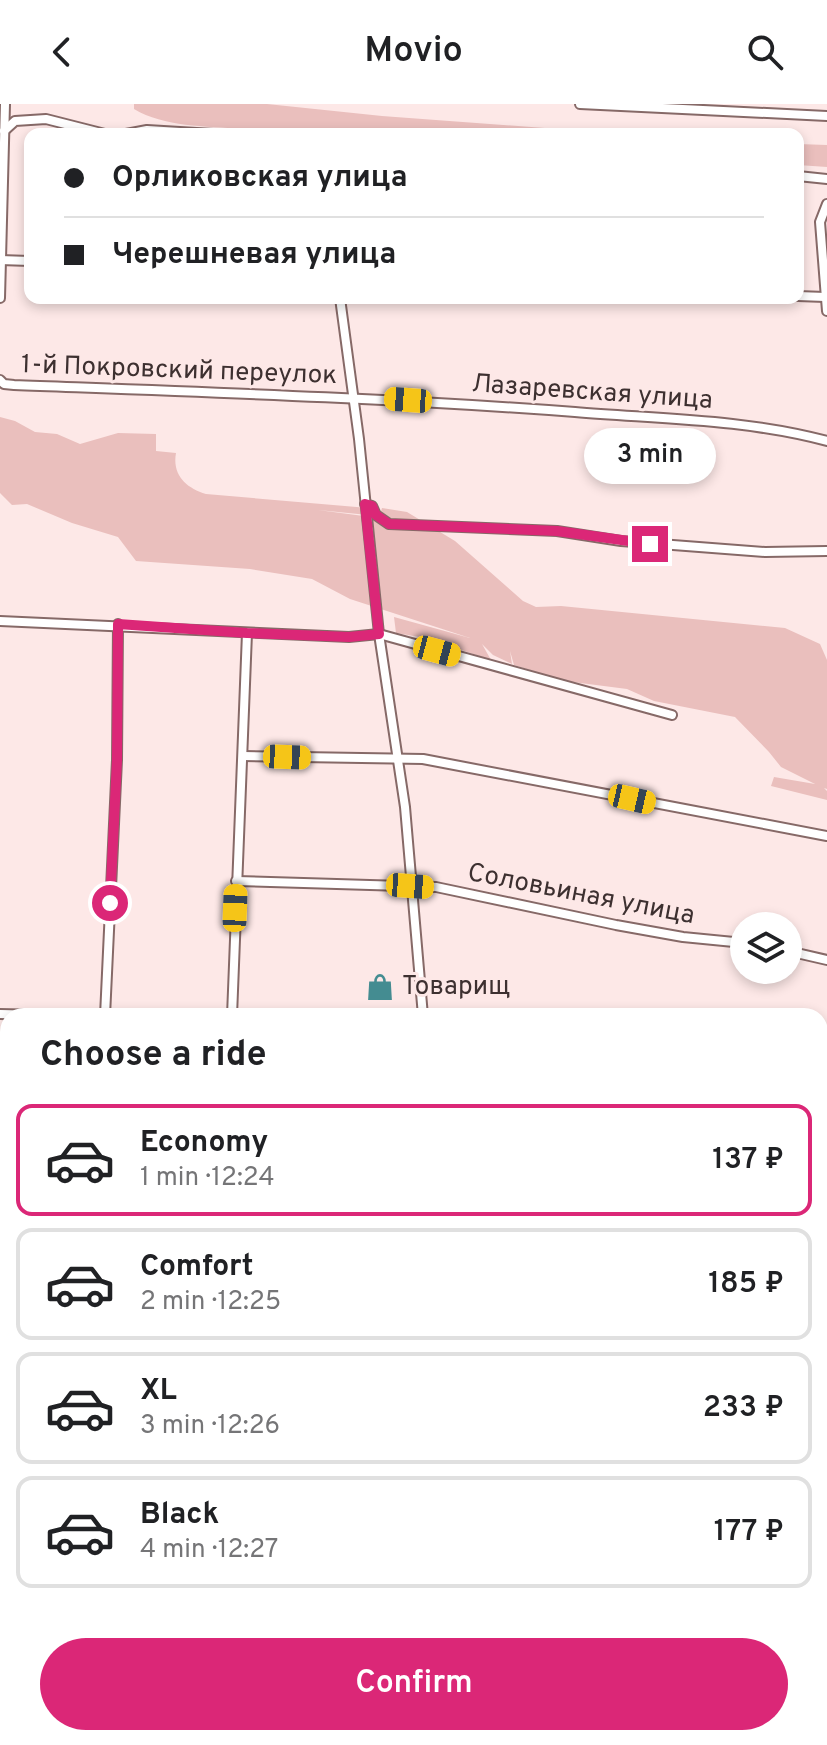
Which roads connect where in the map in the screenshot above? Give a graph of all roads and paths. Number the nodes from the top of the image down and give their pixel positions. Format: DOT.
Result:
graph roads {
  1 [pos="5,104"];
  2 [pos="580,104"];
  3 [pos="646,106"];
  4 [pos="827,116"];
  5 [pos="81,128"];
  6 [pos="2,131"];
  7 [pos="804,177"];
  8 [pos="827,179"];
  9 [pos="827,204"];
  10 [pos="0,260"];
  11 [pos="24,261"];
  12 [pos="804,296"];
  13 [pos="825,297"];
  14 [pos="0,298"];
  15 [pos="341,304"];
  16 [pos="827,311"];
  17 [pos="2,382"];
  18 [pos="353,397"];
  19 [pos="827,441"];
  20 [pos="365,504"];
  21 [pos="827,551"];
  22 [pos="0,621"];
  23 [pos="118,624"];
  24 [pos="247,633"];
  25 [pos="379,634"];
  26 [pos="672,715"];
  27 [pos="243,756"];
  28 [pos="399,760"];
  29 [pos="827,836"];
  30 [pos="236,881"];
  31 [pos="410,886"];
  32 [pos="730,941"];
  33 [pos="802,954"];
  34 [pos="827,960"];
  35 [pos="105,1008"];
  36 [pos="232,1008"];
  37 [pos="422,1008"];
  1 -- 6 [label="street"];
  2 -- 3 [label="street"];
  3 -- 4 [label="street"];
  5 -- 6 [label="street"];
  6 -- 10 [label="street"];
  7 -- 8 [label="street"];
  9 -- 13 [label="street"];
  10 -- 11 [label="street"];
  10 -- 14 [label="street"];
  12 -- 13 [label="street"];
  13 -- 16 [label="street"];
  15 -- 18 [label="street"];
  17 -- 18 [label="street, 1-й Покровский переулок"];
  18 -- 19 [label="street, Лазаревская улица"];
  18 -- 20 [label="street"];
  20 -- 21 [label="street"];
  20 -- 25 [label="street"];
  22 -- 23 [label="street"];
  23 -- 24 [label="street"];
  23 -- 35 [label="street"];
  24 -- 25 [label="street"];
  24 -- 27 [label="street"];
  25 -- 26 [label="street"];
  25 -- 28 [label="street"];
  27 -- 28 [label="street"];
  27 -- 30 [label="street"];
  28 -- 29 [label="street"];
  28 -- 31 [label="street"];
  30 -- 31 [label="street, Соловьиная улица"];
  30 -- 36 [label="street"];
  31 -- 32 [label="street, Соловьиная улица"];
  31 -- 37 [label="street"];
  33 -- 34 [label="street"];
}
